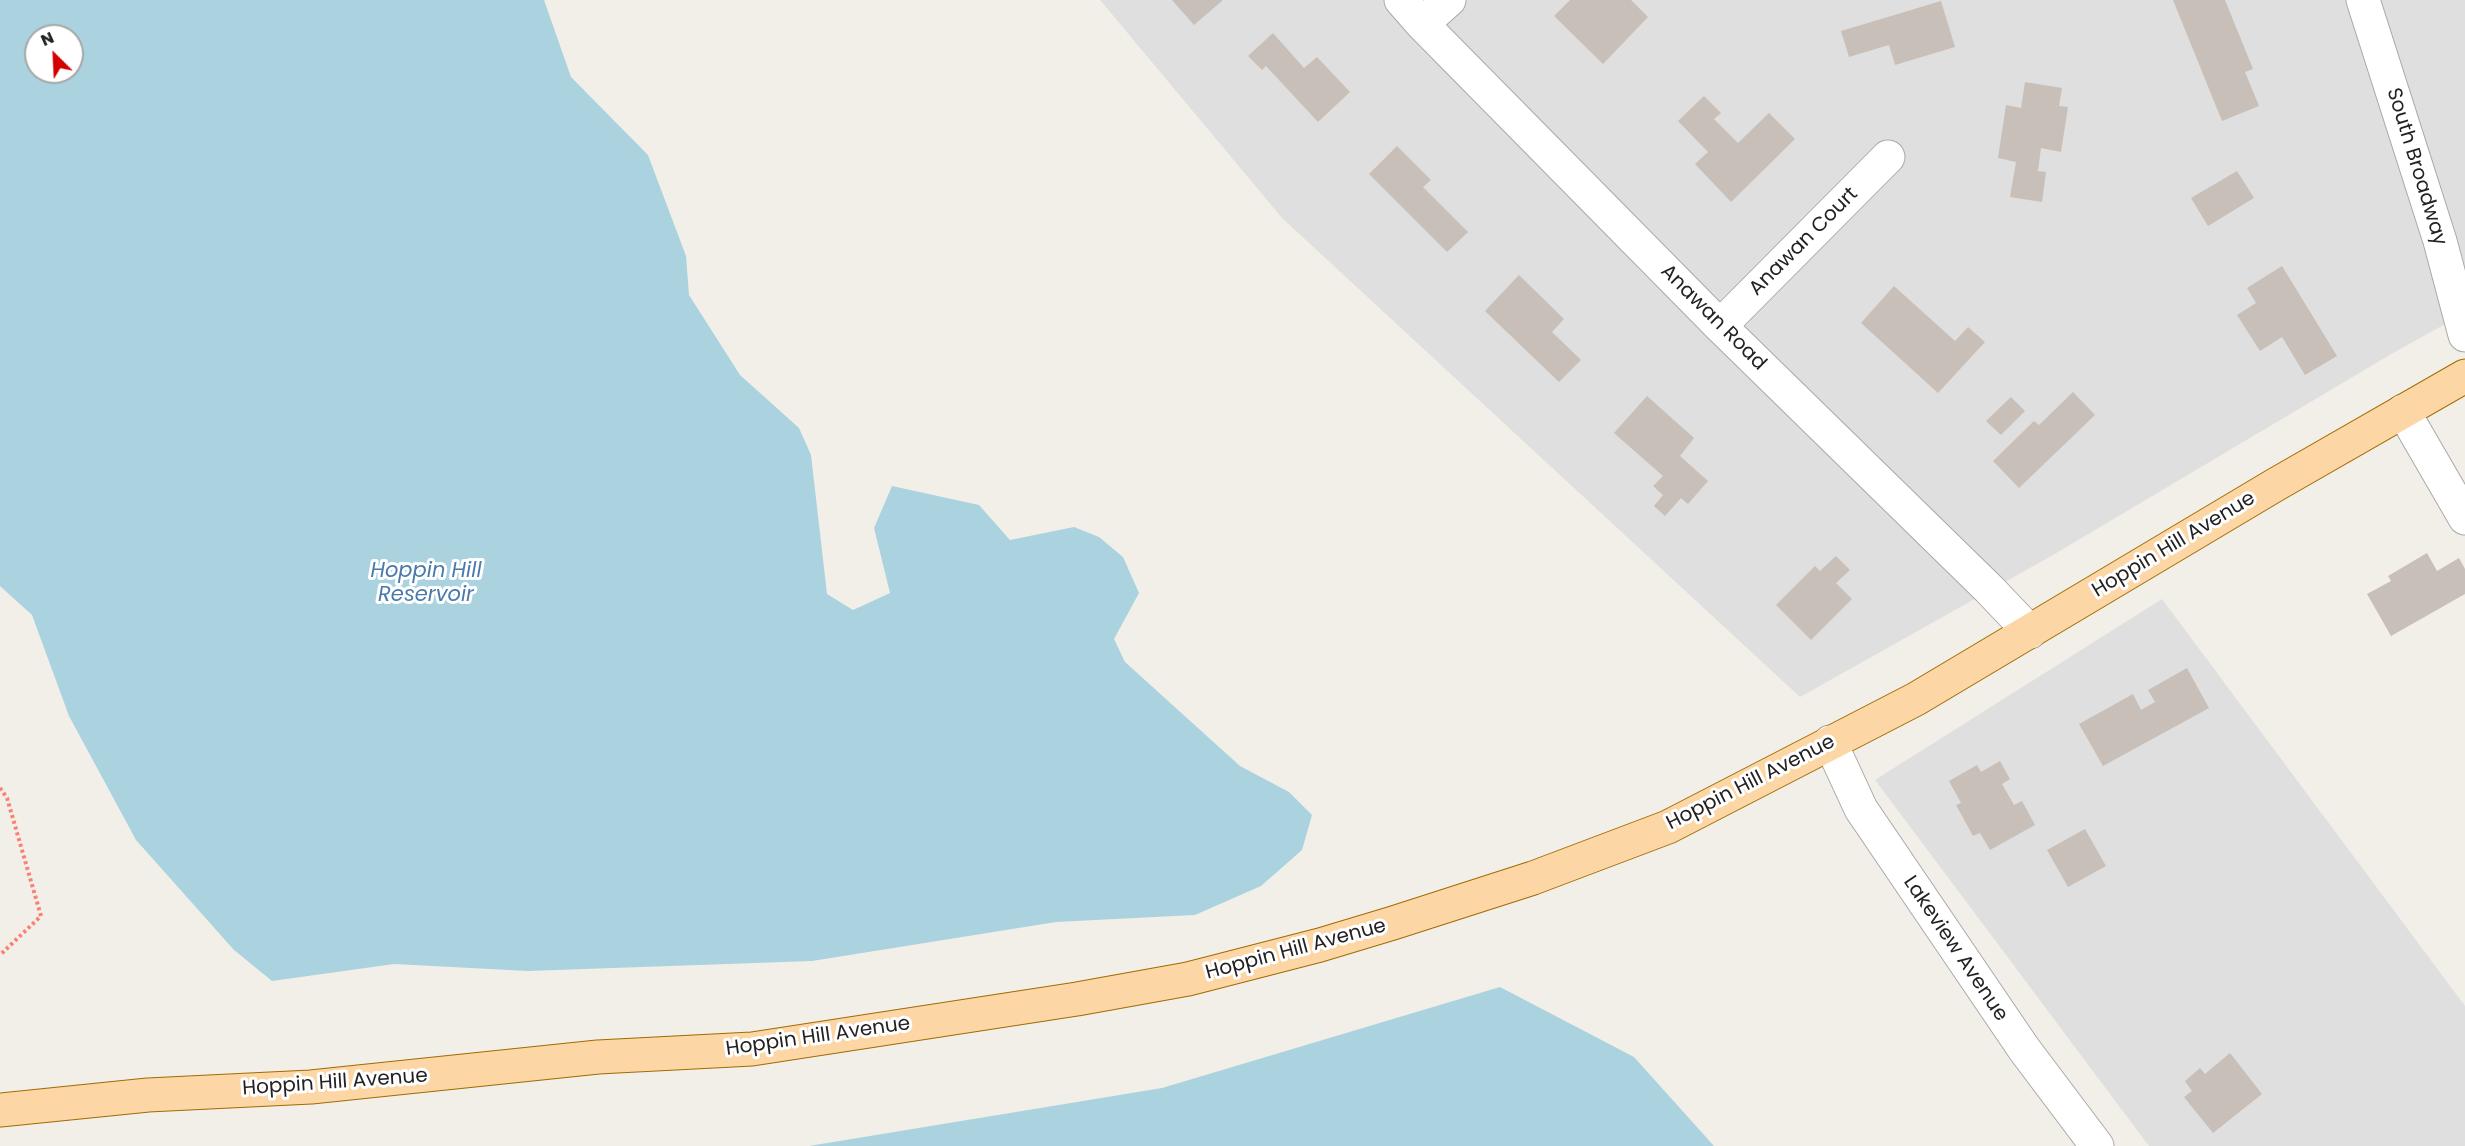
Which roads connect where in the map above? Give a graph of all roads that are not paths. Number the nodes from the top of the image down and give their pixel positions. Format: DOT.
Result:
graph roads {
  1 [pos="1401,0"];
  2 [pos="1449,0"];
  3 [pos="2363,0"];
  4 [pos="1422,24"];
  5 [pos="1888,157"];
  6 [pos="1720,326"];
  7 [pos="2465,334"];
  8 [pos="2465,376"];
  9 [pos="2403,411"];
  10 [pos="2465,518"];
  11 [pos="2030,632"];
  12 [pos="1830,742"];
  13 [pos="0,1110"];
  14 [pos="2097,1146"];
  1 -- 4 [label="street, Anawan Road"];
  2 -- 4 [label="street"];
  3 -- 7 [label="street, South Broadway"];
  4 -- 6 [label="street, Anawan Road"];
  5 -- 6 [label="street, Anawan Court"];
  6 -- 11 [label="street, Anawan Road"];
  8 -- 9 [label="main road, Hoppin Hill Avenue"];
  9 -- 10 [label="street"];
  9 -- 11 [label="main road, Hoppin Hill Avenue"];
  11 -- 12 [label="main road, Hoppin Hill Avenue"];
  12 -- 13 [label="main road, Hoppin Hill Avenue"];
  12 -- 14 [label="street, Lakeview Avenue"];
}
